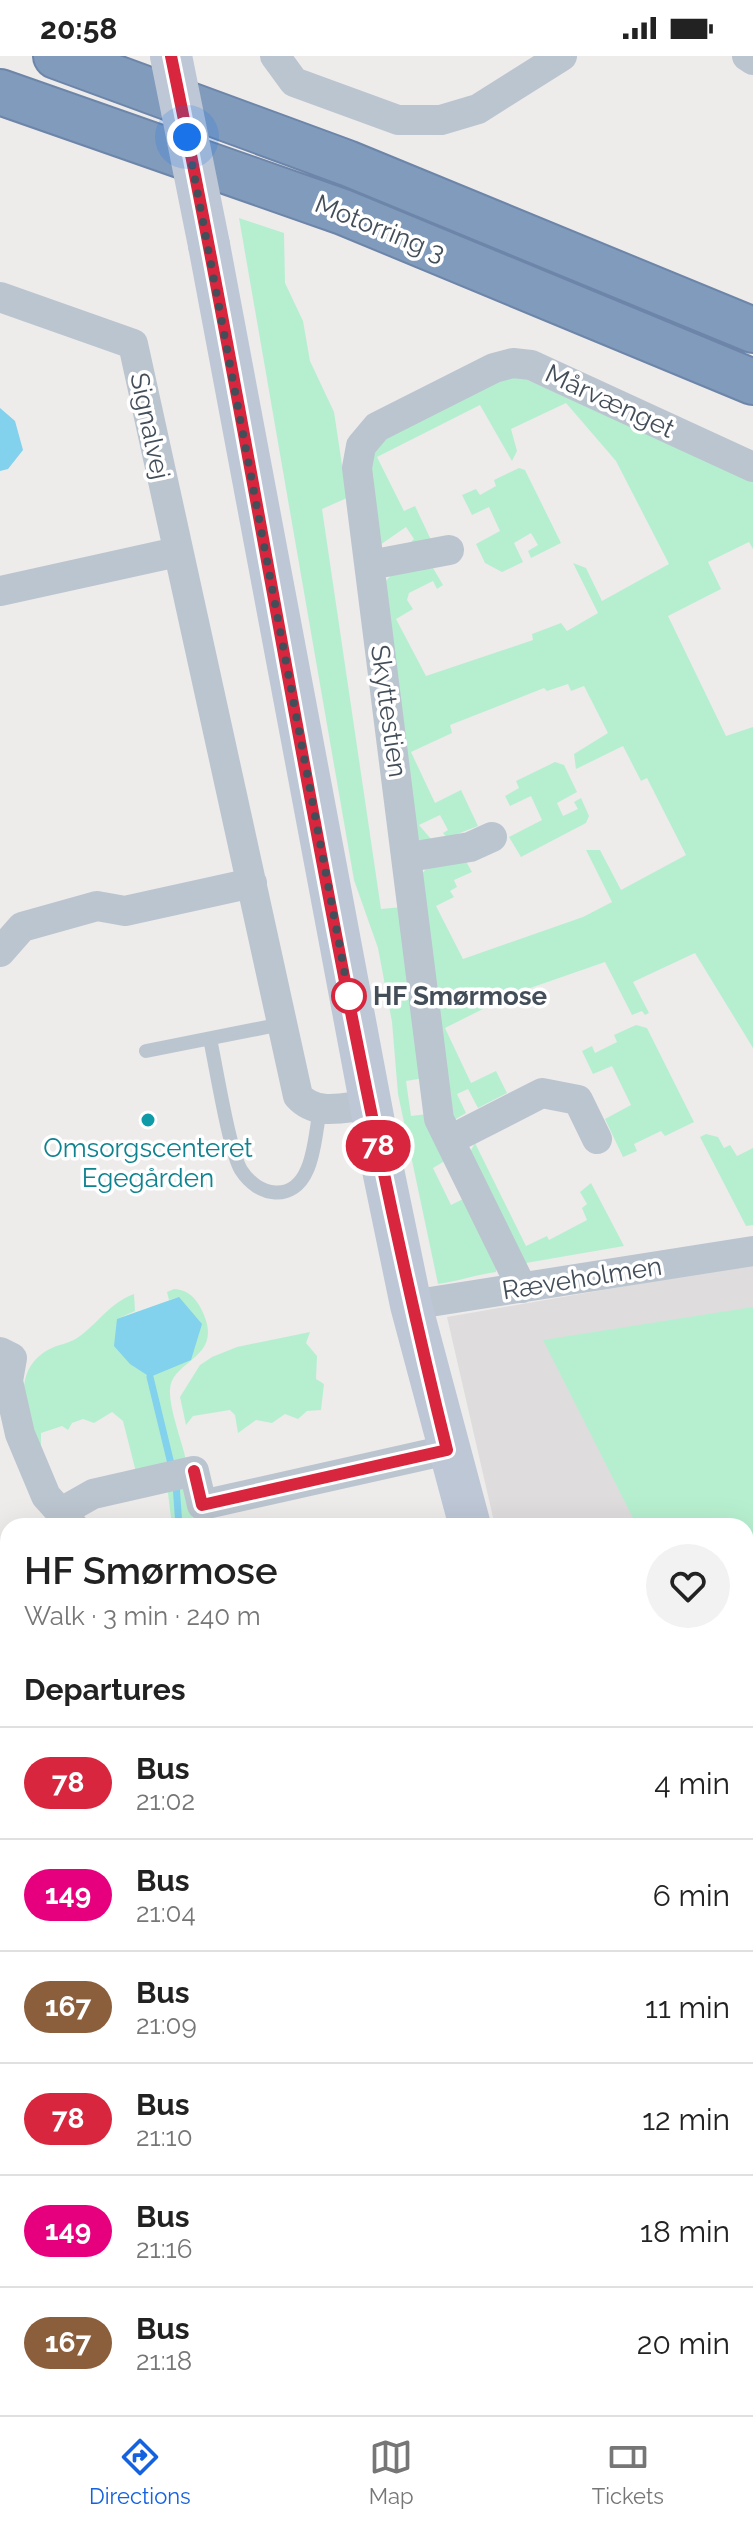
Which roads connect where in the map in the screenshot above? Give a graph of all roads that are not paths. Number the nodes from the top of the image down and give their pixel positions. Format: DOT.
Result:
graph roads {
  1 [pos="56,56"];
  2 [pos="171,56"];
  3 [pos="275,56"];
  4 [pos="562,56"];
  5 [pos="747,56"];
  6 [pos="753,60"];
  7 [pos="0,92"];
  8 [pos="0,297"];
  9 [pos="753,330"];
  10 [pos="753,382"];
  11 [pos="753,467"];
  12 [pos="357,468"];
  13 [pos="449,550"];
  14 [pos="177,552"];
  15 [pos="370,565"];
  16 [pos="0,591"];
  17 [pos="492,837"];
  18 [pos="409,857"];
  19 [pos="252,883"];
  20 [pos="0,952"];
  21 [pos="282,1024"];
  22 [pos="210,1039"];
  23 [pos="146,1051"];
  24 [pos="370,1105"];
  25 [pos="320,1110"];
  26 [pos="597,1139"];
  27 [pos="450,1140"];
  28 [pos="753,1251"];
  29 [pos="522,1288"];
  30 [pos="411,1305"];
  31 [pos="0,1352"];
  32 [pos="447,1450"];
  33 [pos="68,1518"];
  34 [pos="468,1518"];
  1 -- 9 [label="highway, Motorring 3"];
  2 -- 24 [label="street, bridge"];
  3 -- 4 [label="street"];
  5 -- 6 [label="street"];
  7 -- 10 [label="highway, Motorring 3"];
  8 -- 14 [label="street, Signalvej"];
  11 -- 12 [label="street, Mårvænget"];
  12 -- 15 [label="street, Skyttestien"];
  13 -- 15 [label="street"];
  14 -- 16 [label="street"];
  14 -- 19 [label="street, Signalvej"];
  15 -- 18 [label="street, Skyttestien"];
  17 -- 18 [label="street"];
  18 -- 27 [label="street, Skyttestien"];
  19 -- 20 [label="street"];
  19 -- 21 [label="street, Signalvej"];
  21 -- 22 [label="lane"];
  21 -- 25 [label="street, Signalvej"];
  22 -- 23 [label="lane"];
  22 -- 25 [label="lane"];
  24 -- 25 [label="street"];
  24 -- 30 [label="street"];
  26 -- 27 [label="street"];
  27 -- 29 [label="street, Skyttestien"];
  28 -- 29 [label="street, Ræveholmen"];
  29 -- 30 [label="street, Ræveholmen"];
  30 -- 32 [label="street"];
  31 -- 33 [label="street"];
  32 -- 33 [label="street"];
  32 -- 34 [label="street"];
}
